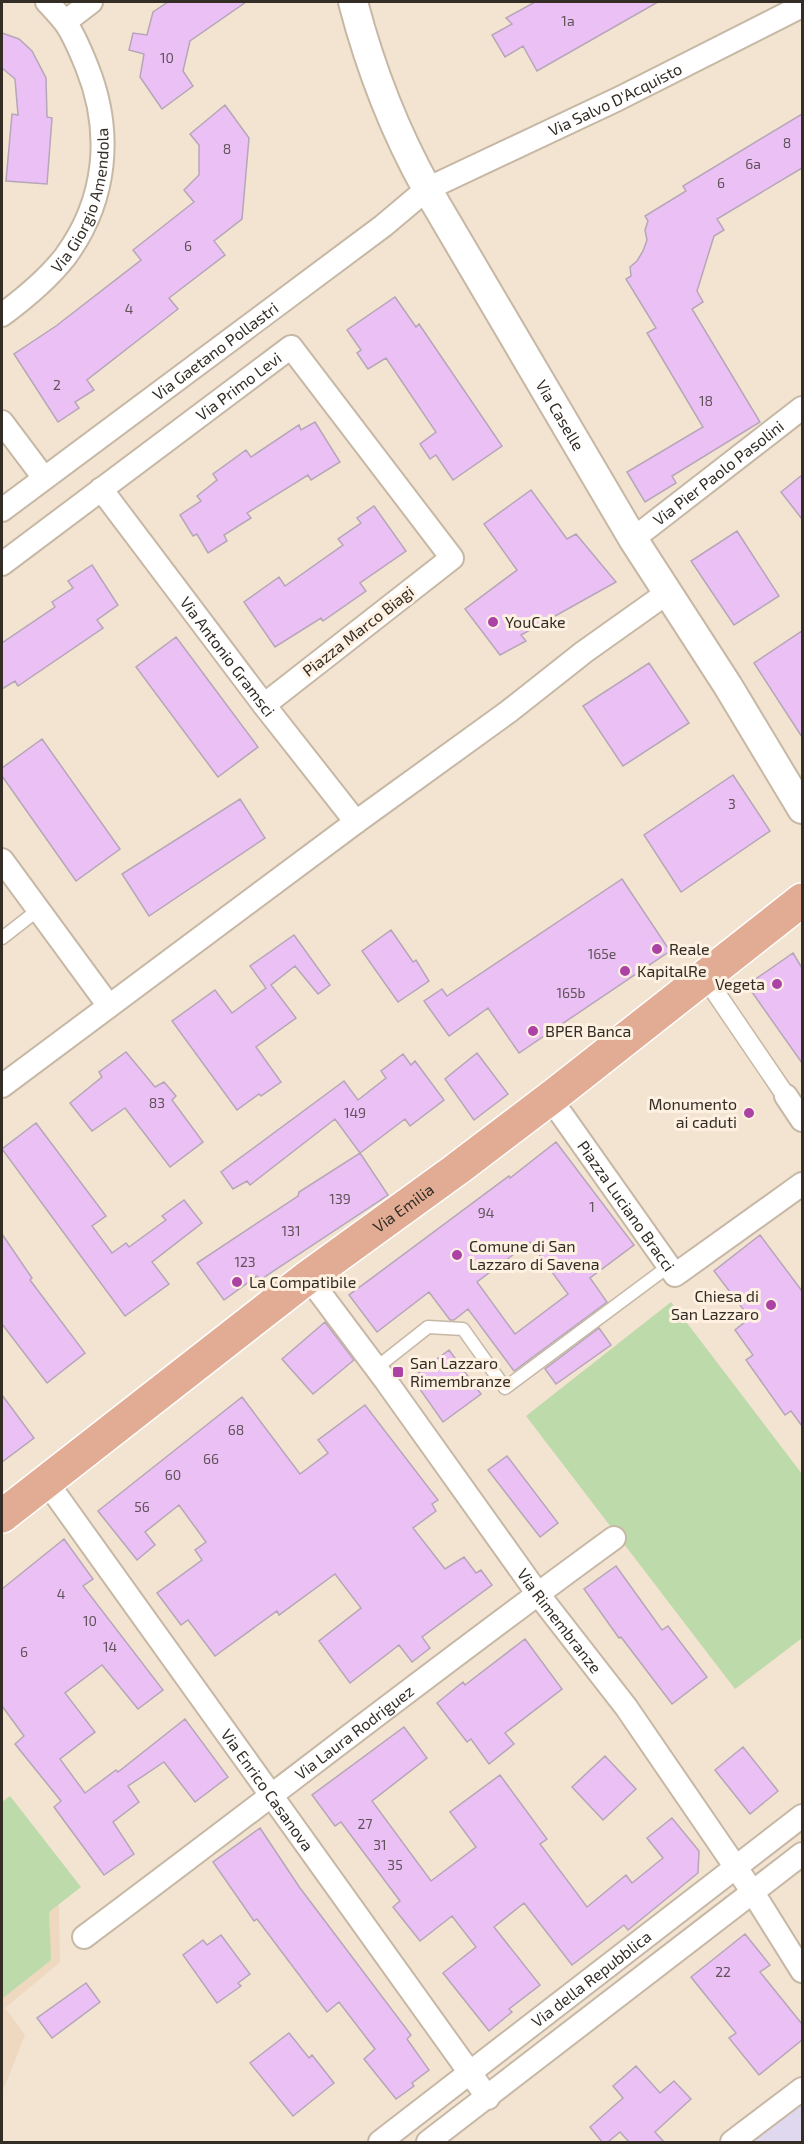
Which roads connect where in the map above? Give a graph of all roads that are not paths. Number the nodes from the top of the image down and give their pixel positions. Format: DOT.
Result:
graph roads {
  1 [pos="46,2"];
  2 [pos="91,2"];
  3 [pos="353,2"];
  4 [pos="802,6"];
  5 [pos="65,22"];
  6 [pos="427,189"];
  7 [pos="2,315"];
  8 [pos="802,408"];
  9 [pos="2,422"];
  10 [pos="44,478"];
  11 [pos="101,489"];
  12 [pos="2,510"];
  13 [pos="633,539"];
  14 [pos="452,558"];
  15 [pos="2,564"];
  16 [pos="667,593"];
  17 [pos="264,705"];
  18 [pos="802,809"];
  19 [pos="356,822"];
  20 [pos="2,860"];
  21 [pos="802,900"];
  22 [pos="38,910"];
  23 [pos="2,938"];
  24 [pos="705,977"];
  25 [pos="109,1006"];
  26 [pos="2,1086"];
  27 [pos="786,1096"];
  28 [pos="550,1098"];
  29 [pos="802,1120"];
  30 [pos="802,1184"];
  31 [pos="669,1266"];
  32 [pos="308,1277"];
  33 [pos="376,1368"];
  34 [pos="46,1481"];
  35 [pos="2,1516"];
  36 [pos="614,1539"];
  37 [pos="538,1594"];
  38 [pos="273,1796"];
  39 [pos="802,1816"];
  40 [pos="802,1854"];
  41 [pos="737,1868"];
  42 [pos="752,1891"];
  43 [pos="84,1937"];
  44 [pos="802,1971"];
  45 [pos="470,2072"];
  46 [pos="802,2089"];
  47 [pos="488,2098"];
  48 [pos="380,2142"];
  49 [pos="428,2142"];
  50 [pos="732,2142"];
  1 -- 5 [label="street, Via Giorgio Amendola"];
  2 -- 5 [label="street"];
  3 -- 6 [label="street, Via Caselle"];
  4 -- 6 [label="street, Via Salvo D'Acquisto"];
  5 -- 7 [label="street, Via Giorgio Amendola"];
  6 -- 10 [label="street, Via Gaetano Pollastri"];
  6 -- 13 [label="street, Via Caselle"];
  8 -- 13 [label="street, Via Pier Paolo Pasolini"];
  9 -- 10 [label="street"];
  10 -- 12 [label="street, Via Gaetano Pollastri"];
  11 -- 14 [label="street, Via Primo Levi"];
  11 -- 15 [label="street, Via Primo Levi"];
  11 -- 17 [label="street, Via Antonio Gramsci"];
  13 -- 16 [label="street, Via Caselle"];
  14 -- 17 [label="street, Piazza Marco Biagi"];
  16 -- 18 [label="street, Via Caselle"];
  16 -- 19 [label="street"];
  17 -- 19 [label="street, Via Antonio Gramsci"];
  19 -- 25 [label="street"];
  20 -- 22 [label="street"];
  21 -- 24 [label="main road, Via Emilia"];
  22 -- 23 [label="lane"];
  22 -- 25 [label="street"];
  24 -- 27 [label="street"];
  24 -- 28 [label="main road, Via Emilia"];
  25 -- 26 [label="street"];
  27 -- 29 [label="street"];
  28 -- 31 [label="street, Piazza Luciano Bracci"];
  28 -- 32 [label="main road, Via Emilia"];
  30 -- 31 [label="street, Piazza Luciano Bracci"];
  31 -- 33 [label="lane"];
  32 -- 33 [label="street, Via Rimembranze"];
  32 -- 34 [label="main road, Via Emilia"];
  33 -- 37 [label="street, Via Rimembranze"];
  34 -- 35 [label="main road, Via Emilia"];
  34 -- 38 [label="street, Via Enrico Casanova"];
  36 -- 37 [label="street, Via Laura Rodriguez"];
  37 -- 38 [label="street, Via Laura Rodriguez"];
  37 -- 41 [label="street, Via Rimembranze"];
  38 -- 43 [label="street, Via Laura Rodriguez"];
  38 -- 45 [label="street, Via Enrico Casanova"];
  39 -- 41 [label="street, Via della Repubblica"];
  40 -- 42 [label="street, Via della Repubblica"];
  41 -- 42 [label="street, Via Rimembranze"];
  41 -- 45 [label="street, Via della Repubblica"];
  42 -- 44 [label="street, Via Rimembranze"];
  42 -- 47 [label="street, Via della Repubblica"];
  45 -- 47 [label="street, Via Enrico Casanova"];
  45 -- 48 [label="street, Via della Repubblica"];
  46 -- 50 [label="street"];
  47 -- 49 [label="street, Via della Repubblica"];
}
